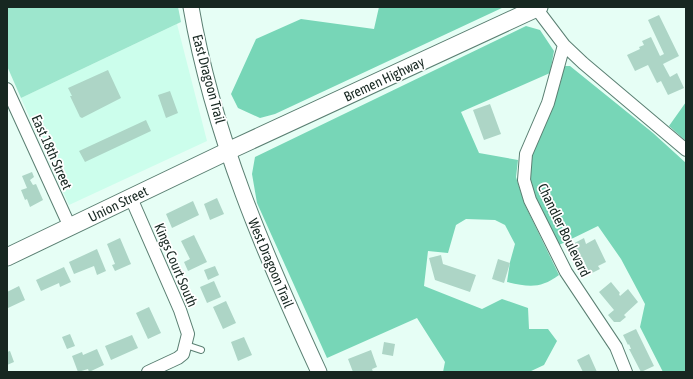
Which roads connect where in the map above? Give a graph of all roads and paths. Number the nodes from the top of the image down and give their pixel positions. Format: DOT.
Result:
graph roads {
  1 [pos="191,7"];
  2 [pos="538,8"];
  3 [pos="564,45"];
  4 [pos="7,89"];
  5 [pos="686,150"];
  6 [pos="228,151"];
  7 [pos="131,198"];
  8 [pos="70,228"];
  9 [pos="7,257"];
  10 [pos="186,345"];
  11 [pos="200,350"];
  12 [pos="148,372"];
  13 [pos="319,372"];
  14 [pos="626,372"];
  1 -- 6 [label="street, East Dragoon Trail"];
  2 -- 3 [label="street"];
  2 -- 6 [label="main road, Bremen Highway"];
  3 -- 5 [label="street"];
  3 -- 14 [label="street, Chandler Boulevard"];
  4 -- 8 [label="street, East 18th Street"];
  6 -- 7 [label="main road, Union Street"];
  6 -- 13 [label="street, West Dragoon Trail"];
  7 -- 8 [label="main road, Union Street"];
  7 -- 10 [label="street, Kings Court South"];
  8 -- 9 [label="main road, Union Street"];
  10 -- 11 [label="lane"];
  10 -- 12 [label="street"];
}
